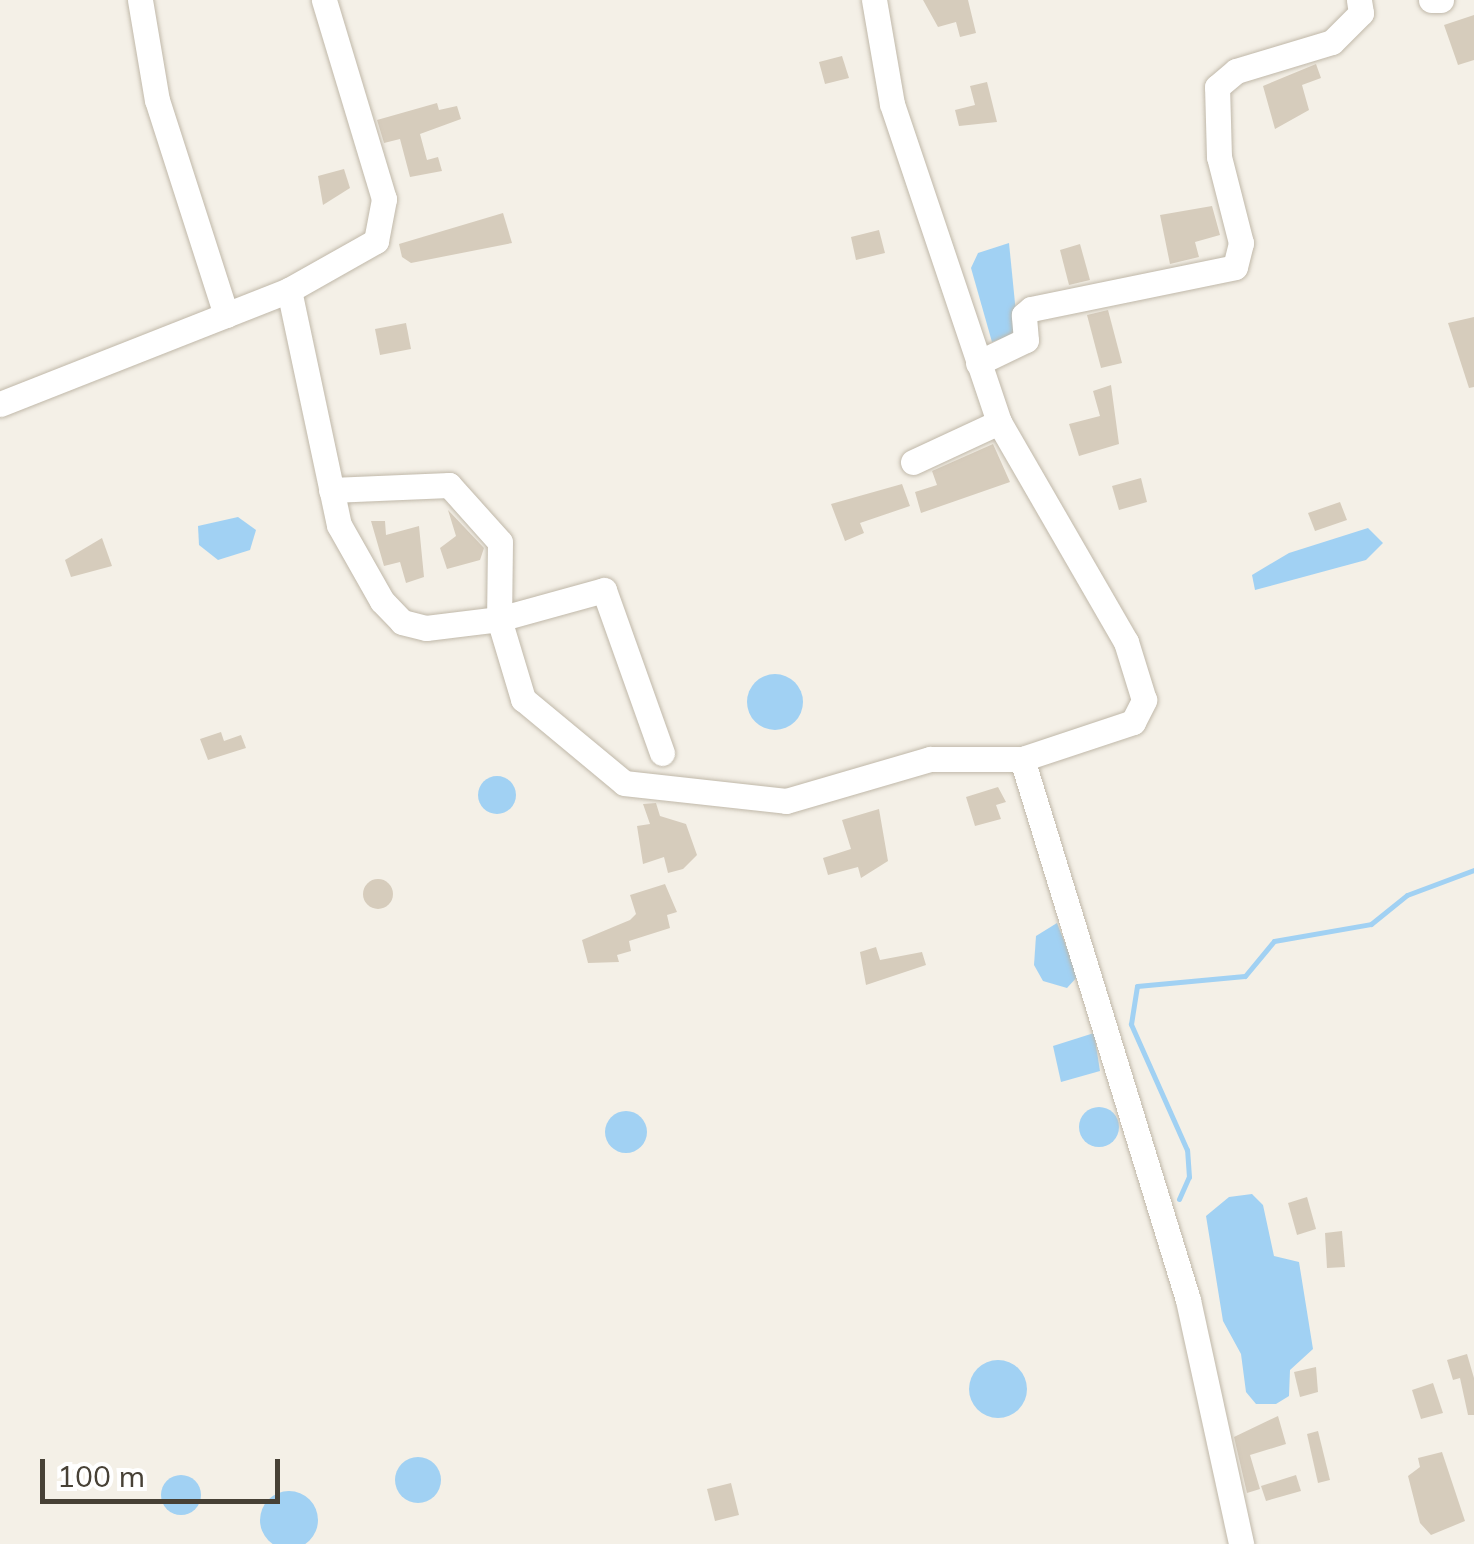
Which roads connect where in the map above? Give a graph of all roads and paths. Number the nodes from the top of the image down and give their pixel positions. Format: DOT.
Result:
graph roads {
  1 [pos="140,0"];
  2 [pos="324,0"];
  3 [pos="874,0"];
  4 [pos="1359,0"];
  5 [pos="1430,0"];
  6 [pos="1442,0"];
  7 [pos="289,290"];
  8 [pos="226,316"];
  9 [pos="978,363"];
  10 [pos="0,404"];
  11 [pos="998,422"];
  12 [pos="913,462"];
  13 [pos="331,490"];
  14 [pos="498,619"];
  15 [pos="662,753"];
  16 [pos="1022,759"];
  17 [pos="1241,1544"];
  1 -- 8 [label="street"];
  2 -- 7 [label="street"];
  3 -- 9 [label="street"];
  4 -- 9 [label="street"];
  5 -- 6 [label="street"];
  7 -- 8 [label="street"];
  7 -- 13 [label="street"];
  8 -- 10 [label="street"];
  9 -- 11 [label="street"];
  11 -- 12 [label="street"];
  11 -- 16 [label="street"];
  13 -- 14 [label="street"];
  13 -- 14 [label="street"];
  14 -- 15 [label="street"];
  14 -- 16 [label="street"];
  16 -- 17 [label="street"];
}
